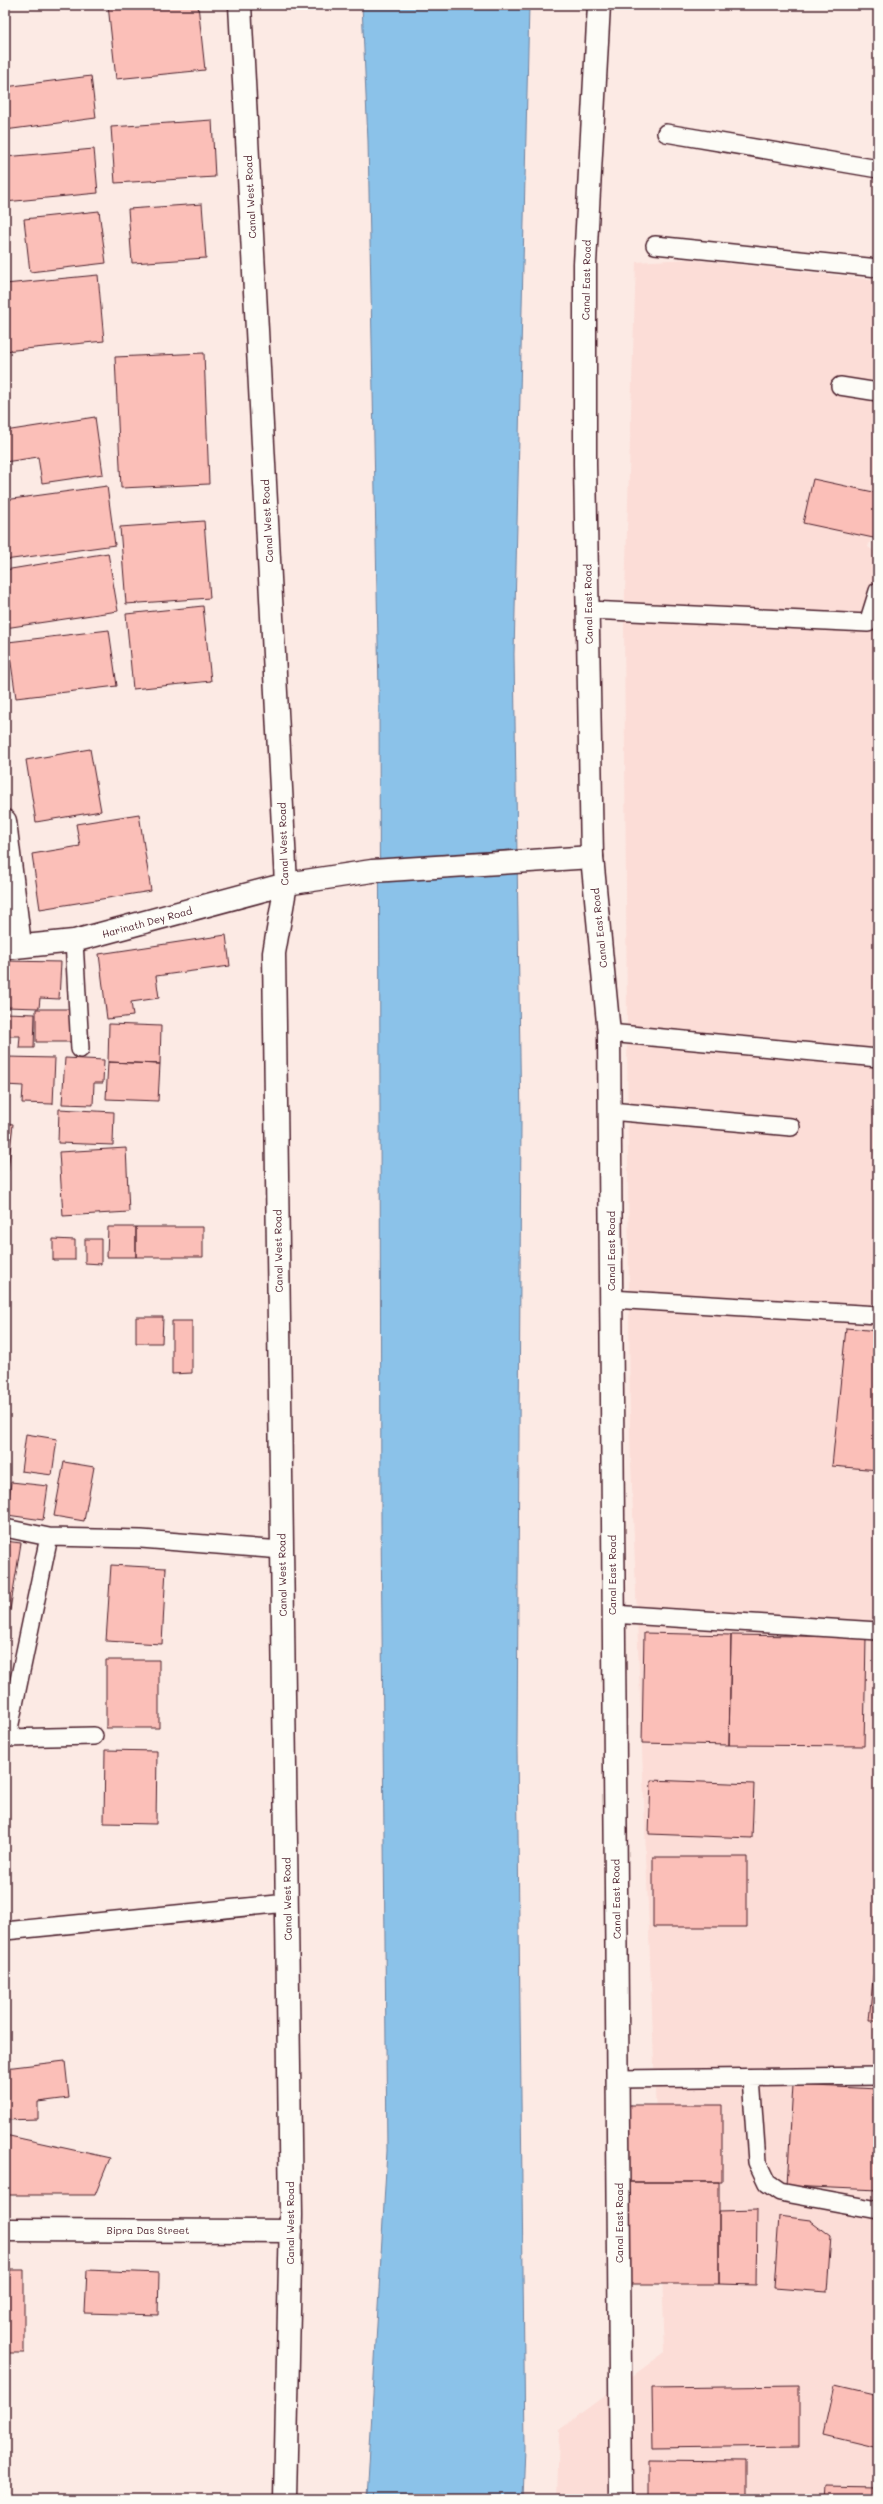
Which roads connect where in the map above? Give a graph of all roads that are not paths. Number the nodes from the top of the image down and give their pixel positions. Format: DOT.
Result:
graph roads {
  1 [pos="240,5"];
  2 [pos="599,5"];
  3 [pos="666,133"];
  4 [pos="878,169"];
  5 [pos="655,245"];
  6 [pos="878,268"];
  7 [pos="840,386"];
  8 [pos="878,392"];
  9 [pos="878,590"];
  10 [pos="589,610"];
  11 [pos="5,821"];
  12 [pos="592,857"];
  13 [pos="286,884"];
  14 [pos="74,942"];
  15 [pos="13,947"];
  16 [pos="609,1033"];
  17 [pos="80,1049"];
  18 [pos="878,1058"];
  19 [pos="610,1111"];
  20 [pos="791,1127"];
  21 [pos="611,1299"];
  22 [pos="878,1314"];
  23 [pos="5,1528"];
  24 [pos="49,1538"];
  25 [pos="282,1550"];
  26 [pos="612,1614"];
  27 [pos="878,1630"];
  28 [pos="94,1736"];
  29 [pos="6,1738"];
  30 [pos="287,1903"];
  31 [pos="5,1931"];
  32 [pos="878,2076"];
  33 [pos="751,2078"];
  34 [pos="618,2079"];
  35 [pos="878,2210"];
  36 [pos="5,2230"];
  37 [pos="291,2231"];
  38 [pos="285,2499"];
  39 [pos="621,2499"];
  1 -- 13 [label="main road, Canal West Road"];
  2 -- 10 [label="main road, Canal East Road"];
  3 -- 4 [label="lane"];
  5 -- 6 [label="lane"];
  7 -- 8 [label="lane"];
  9 -- 10 [label="lane"];
  10 -- 12 [label="main road, Canal East Road"];
  11 -- 15 [label="main road"];
  12 -- 13 [label="main road, Harinath Dey Road"];
  12 -- 16 [label="main road, Canal East Road"];
  13 -- 14 [label="main road, Harinath Dey Road"];
  13 -- 25 [label="main road, Canal West Road"];
  14 -- 15 [label="main road, Harinath Dey Road"];
  14 -- 17 [label="lane"];
  16 -- 18 [label="lane"];
  16 -- 19 [label="main road, Canal East Road"];
  19 -- 20 [label="lane"];
  19 -- 21 [label="main road, Canal East Road"];
  21 -- 22 [label="lane"];
  21 -- 26 [label="main road, Canal East Road"];
  23 -- 24 [label="lane"];
  24 -- 25 [label="lane"];
  24 -- 29 [label="lane"];
  25 -- 30 [label="main road, Canal West Road"];
  26 -- 27 [label="lane"];
  26 -- 34 [label="main road, Canal East Road"];
  28 -- 29 [label="lane"];
  30 -- 31 [label="lane"];
  30 -- 37 [label="main road, Canal West Road"];
  32 -- 33 [label="lane"];
  33 -- 34 [label="lane"];
  33 -- 35 [label="lane"];
  34 -- 39 [label="main road, Canal East Road"];
  36 -- 37 [label="main road, Bipra Das Street"];
  37 -- 38 [label="main road, Canal West Road"];
}
